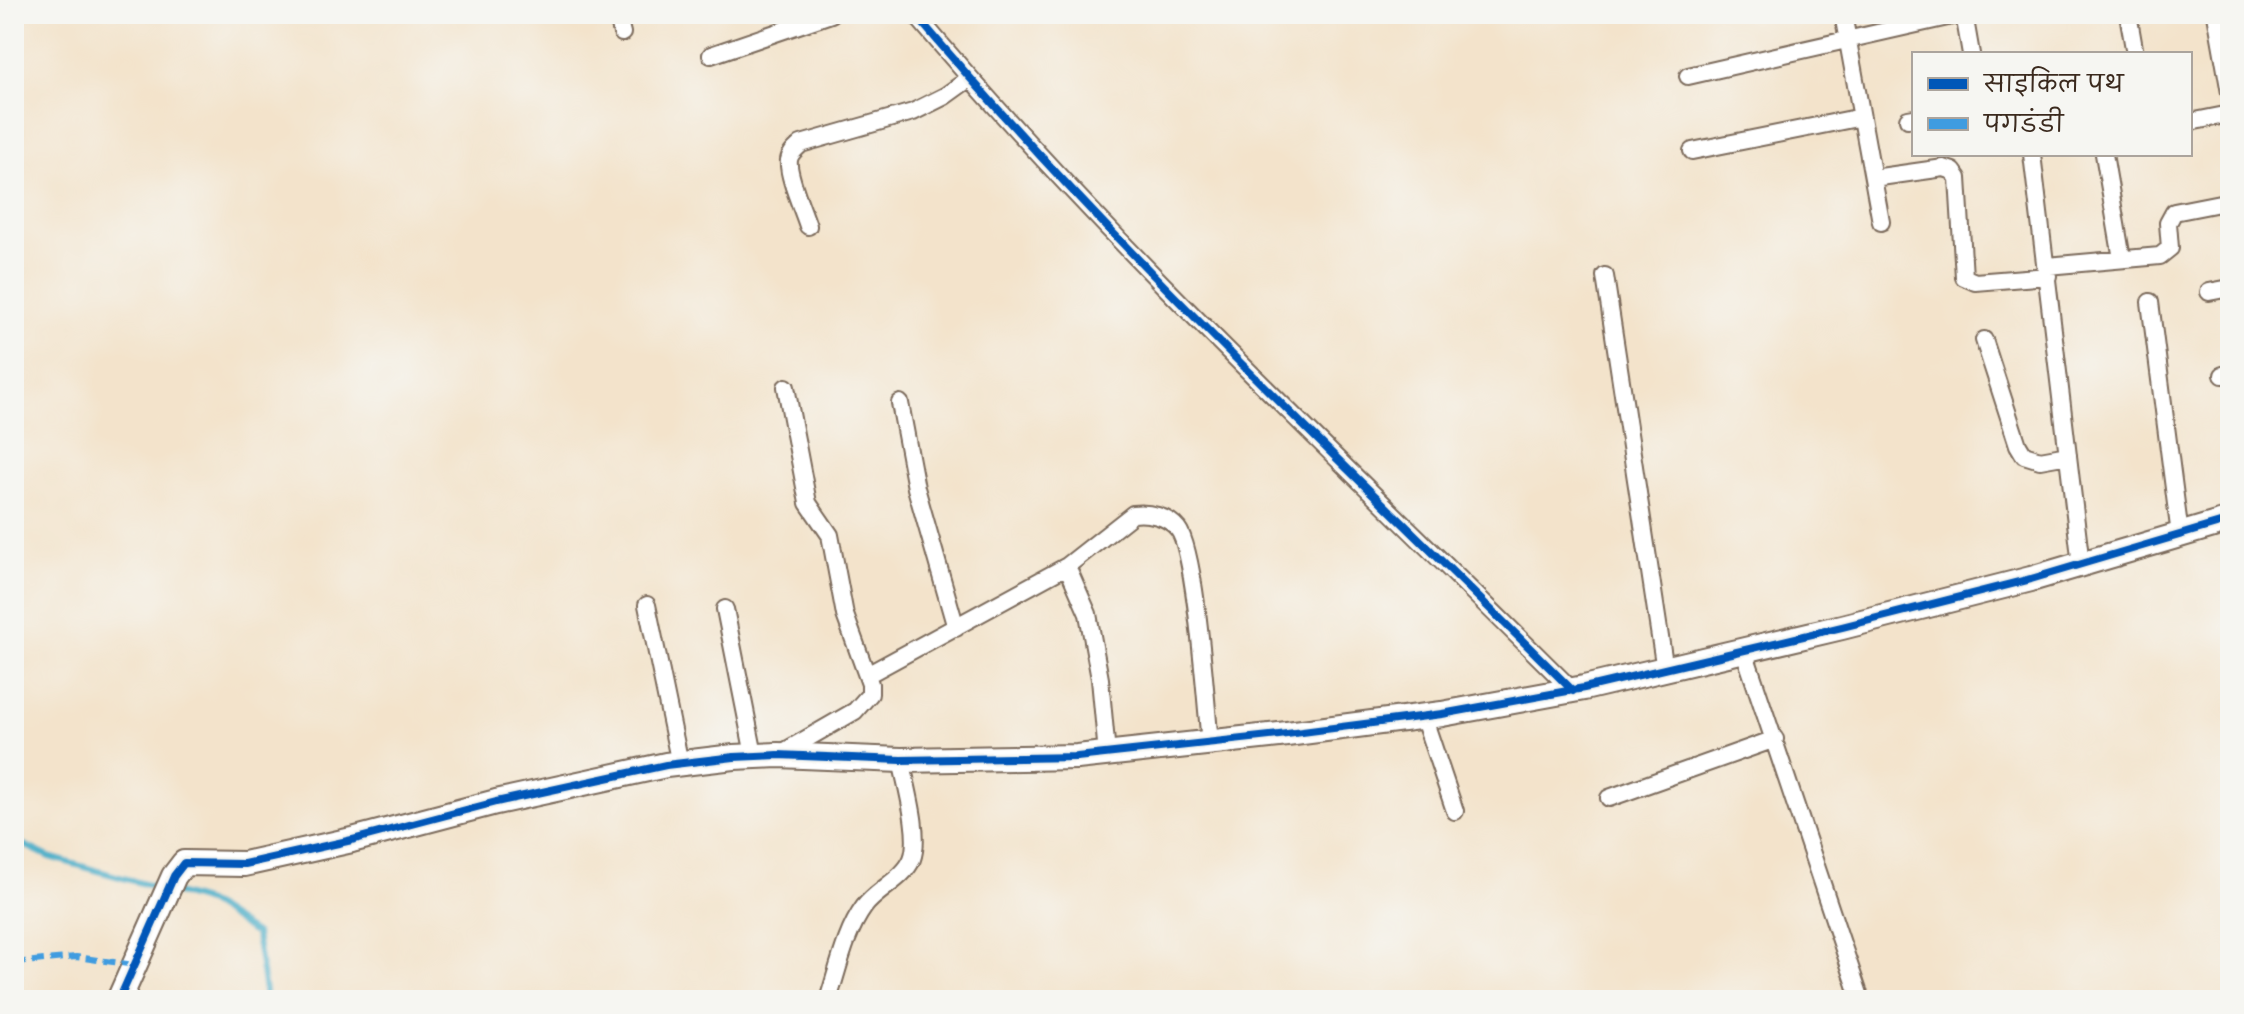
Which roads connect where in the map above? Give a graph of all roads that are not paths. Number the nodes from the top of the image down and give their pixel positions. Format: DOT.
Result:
graph roads {
  1 [pos="617,14"];
  2 [pos="831,14"];
  3 [pos="915,14"];
  4 [pos="1843,14"];
  5 [pos="1962,14"];
  6 [pos="2128,14"];
  7 [pos="2216,14"];
  8 [pos="622,33"];
  9 [pos="1847,38"];
  10 [pos="1971,52"];
  11 [pos="2135,52"];
  12 [pos="711,55"];
  13 [pos="1688,76"];
  14 [pos="970,78"];
  15 [pos="2230,93"];
  16 [pos="2230,114"];
  17 [pos="1862,117"];
  18 [pos="2192,122"];
  19 [pos="1692,151"];
  20 [pos="2032,156"];
  21 [pos="2104,156"];
  22 [pos="1873,178"];
  23 [pos="2230,201"];
  24 [pos="1881,222"];
  25 [pos="808,226"];
  26 [pos="2122,259"];
  27 [pos="2047,271"];
  28 [pos="1605,276"];
  29 [pos="2230,288"];
  30 [pos="2209,292"];
  31 [pos="2150,302"];
  32 [pos="1984,340"];
  33 [pos="786,387"];
  34 [pos="900,403"];
  35 [pos="2068,455"];
  36 [pos="2230,520"];
  37 [pos="2180,535"];
  38 [pos="2081,565"];
  39 [pos="1067,566"];
  40 [pos="647,605"];
  41 [pos="725,609"];
  42 [pos="956,628"];
  43 [pos="1744,651"];
  44 [pos="1665,670"];
  45 [pos="867,675"];
  46 [pos="1573,691"];
  47 [pos="1423,716"];
  48 [pos="1775,739"];
  49 [pos="1210,743"];
  50 [pos="1107,754"];
  51 [pos="754,755"];
  52 [pos="778,755"];
  53 [pos="901,760"];
  54 [pos="680,764"];
  55 [pos="1609,798"];
  56 [pos="1455,811"];
  57 [pos="119,1000"];
  58 [pos="828,1000"];
  59 [pos="1861,1000"];
  1 -- 8 [label="street"];
  2 -- 12 [label="street"];
  3 -- 14 [label="street"];
  4 -- 9 [label="street"];
  5 -- 9 [label="street"];
  5 -- 10 [label="street"];
  6 -- 11 [label="street"];
  7 -- 15 [label="street"];
  9 -- 13 [label="street"];
  9 -- 17 [label="street"];
  14 -- 25 [label="street"];
  14 -- 46 [label="street"];
  16 -- 18 [label="street"];
  17 -- 19 [label="street"];
  17 -- 22 [label="street"];
  20 -- 27 [label="street"];
  21 -- 26 [label="street"];
  22 -- 24 [label="street"];
  22 -- 27 [label="street"];
  23 -- 26 [label="street"];
  26 -- 27 [label="street"];
  27 -- 35 [label="street"];
  28 -- 44 [label="street"];
  29 -- 30 [label="street"];
  31 -- 37 [label="street"];
  32 -- 35 [label="street"];
  33 -- 45 [label="street"];
  34 -- 42 [label="street"];
  35 -- 38 [label="street"];
  36 -- 37 [label="street"];
  37 -- 38 [label="street"];
  38 -- 43 [label="street"];
  39 -- 42 [label="street"];
  39 -- 49 [label="street"];
  39 -- 50 [label="street"];
  40 -- 54 [label="street"];
  41 -- 51 [label="street"];
  42 -- 45 [label="street"];
  43 -- 44 [label="street"];
  43 -- 48 [label="street"];
  44 -- 46 [label="street"];
  45 -- 52 [label="street"];
  46 -- 47 [label="street"];
  47 -- 49 [label="street"];
  47 -- 56 [label="street"];
  48 -- 55 [label="street"];
  48 -- 59 [label="street"];
  49 -- 50 [label="street"];
  50 -- 53 [label="street"];
  51 -- 52 [label="street"];
  51 -- 54 [label="street"];
  52 -- 53 [label="street"];
  53 -- 58 [label="street"];
  54 -- 57 [label="street"];
}
